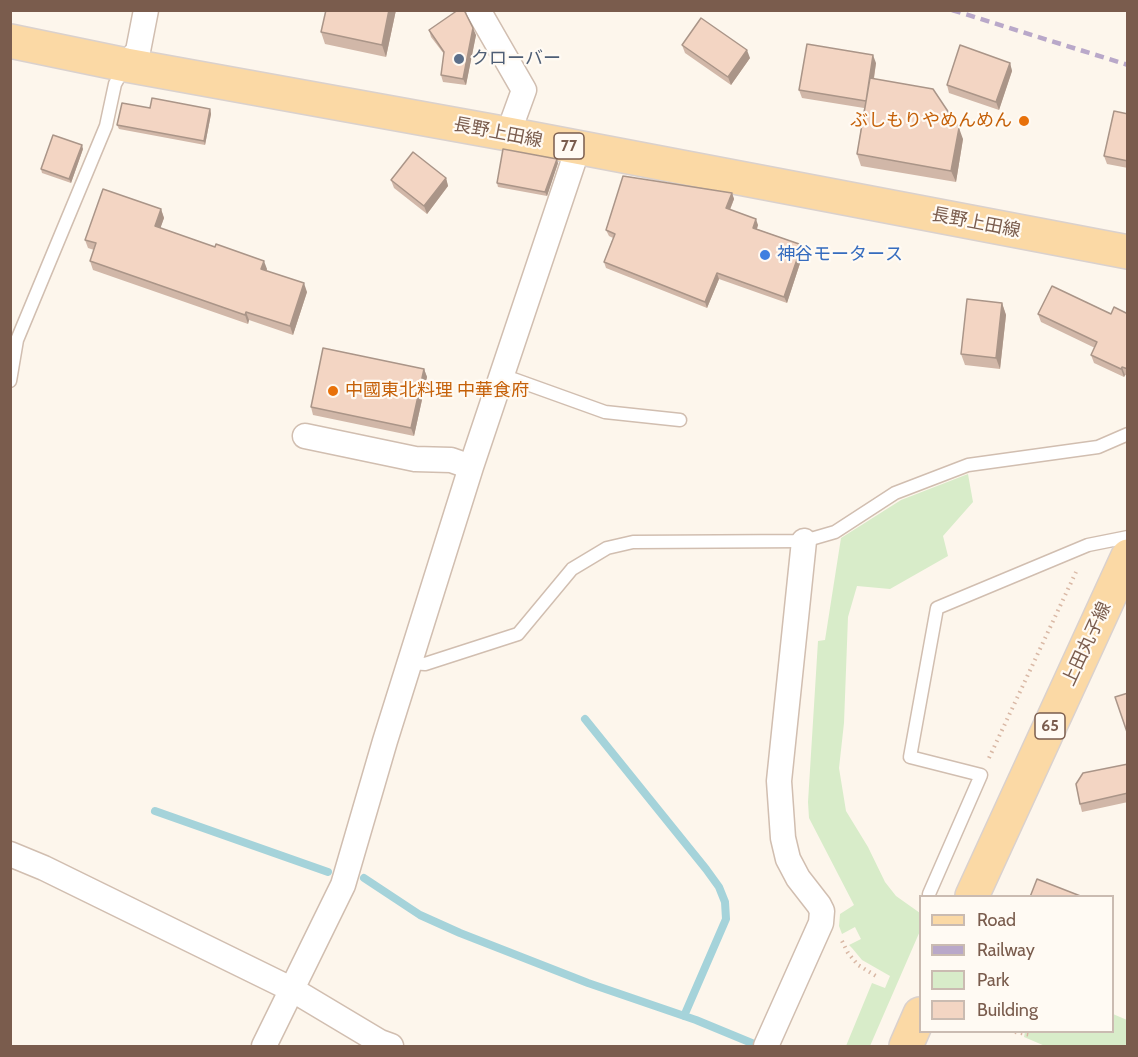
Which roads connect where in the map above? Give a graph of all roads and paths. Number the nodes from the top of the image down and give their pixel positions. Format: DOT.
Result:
graph roads {
  1 [pos="146,10"];
  2 [pos="478,10"];
  3 [pos="10,41"];
  4 [pos="126,65"];
  5 [pos="508,134"];
  6 [pos="578,148"];
  7 [pos="1128,252"];
  8 [pos="502,375"];
  9 [pos="10,381"];
  10 [pos="680,420"];
  11 [pos="1128,434"];
  12 [pos="305,436"];
  13 [pos="471,467"];
  14 [pos="1128,537"];
  15 [pos="804,541"];
  16 [pos="1088,545"];
  17 [pos="1128,556"];
  18 [pos="409,663"];
  19 [pos="981,776"];
  20 [pos="10,854"];
  21 [pos="929,894"];
  22 [pos="973,895"];
  23 [pos="821,917"];
  24 [pos="876,976"];
  25 [pos="293,990"];
  26 [pos="919,1018"];
  27 [pos="1020,1033"];
  28 [pos="1031,1035"];
  29 [pos="766,1046"];
  30 [pos="264,1047"];
  31 [pos="391,1047"];
  32 [pos="906,1047"];
  1 -- 4 [label="street"];
  2 -- 5 [label="street"];
  3 -- 4 [label="main road, 長野上田線 / 77"];
  4 -- 5 [label="main road, 長野上田線 / 77"];
  4 -- 9 [label="lane"];
  5 -- 6 [label="main road, 長野上田線 / 77"];
  6 -- 7 [label="main road, 長野上田線 / 77"];
  6 -- 8 [label="street"];
  8 -- 10 [label="lane"];
  8 -- 13 [label="street"];
  11 -- 15 [label="lane"];
  12 -- 13 [label="street"];
  13 -- 18 [label="street"];
  14 -- 16 [label="lane"];
  15 -- 18 [label="lane"];
  15 -- 23 [label="street"];
  16 -- 19 [label="path"];
  16 -- 19 [label="lane"];
  17 -- 22 [label="main road, 上田丸子線 / 65"];
  18 -- 25 [label="street"];
  19 -- 21 [label="lane"];
  20 -- 25 [label="street"];
  23 -- 24 [label="path"];
  23 -- 29 [label="street"];
  25 -- 30 [label="street"];
  25 -- 31 [label="street"];
  26 -- 32 [label="main road"];
  27 -- 28 [label="path"];
}
